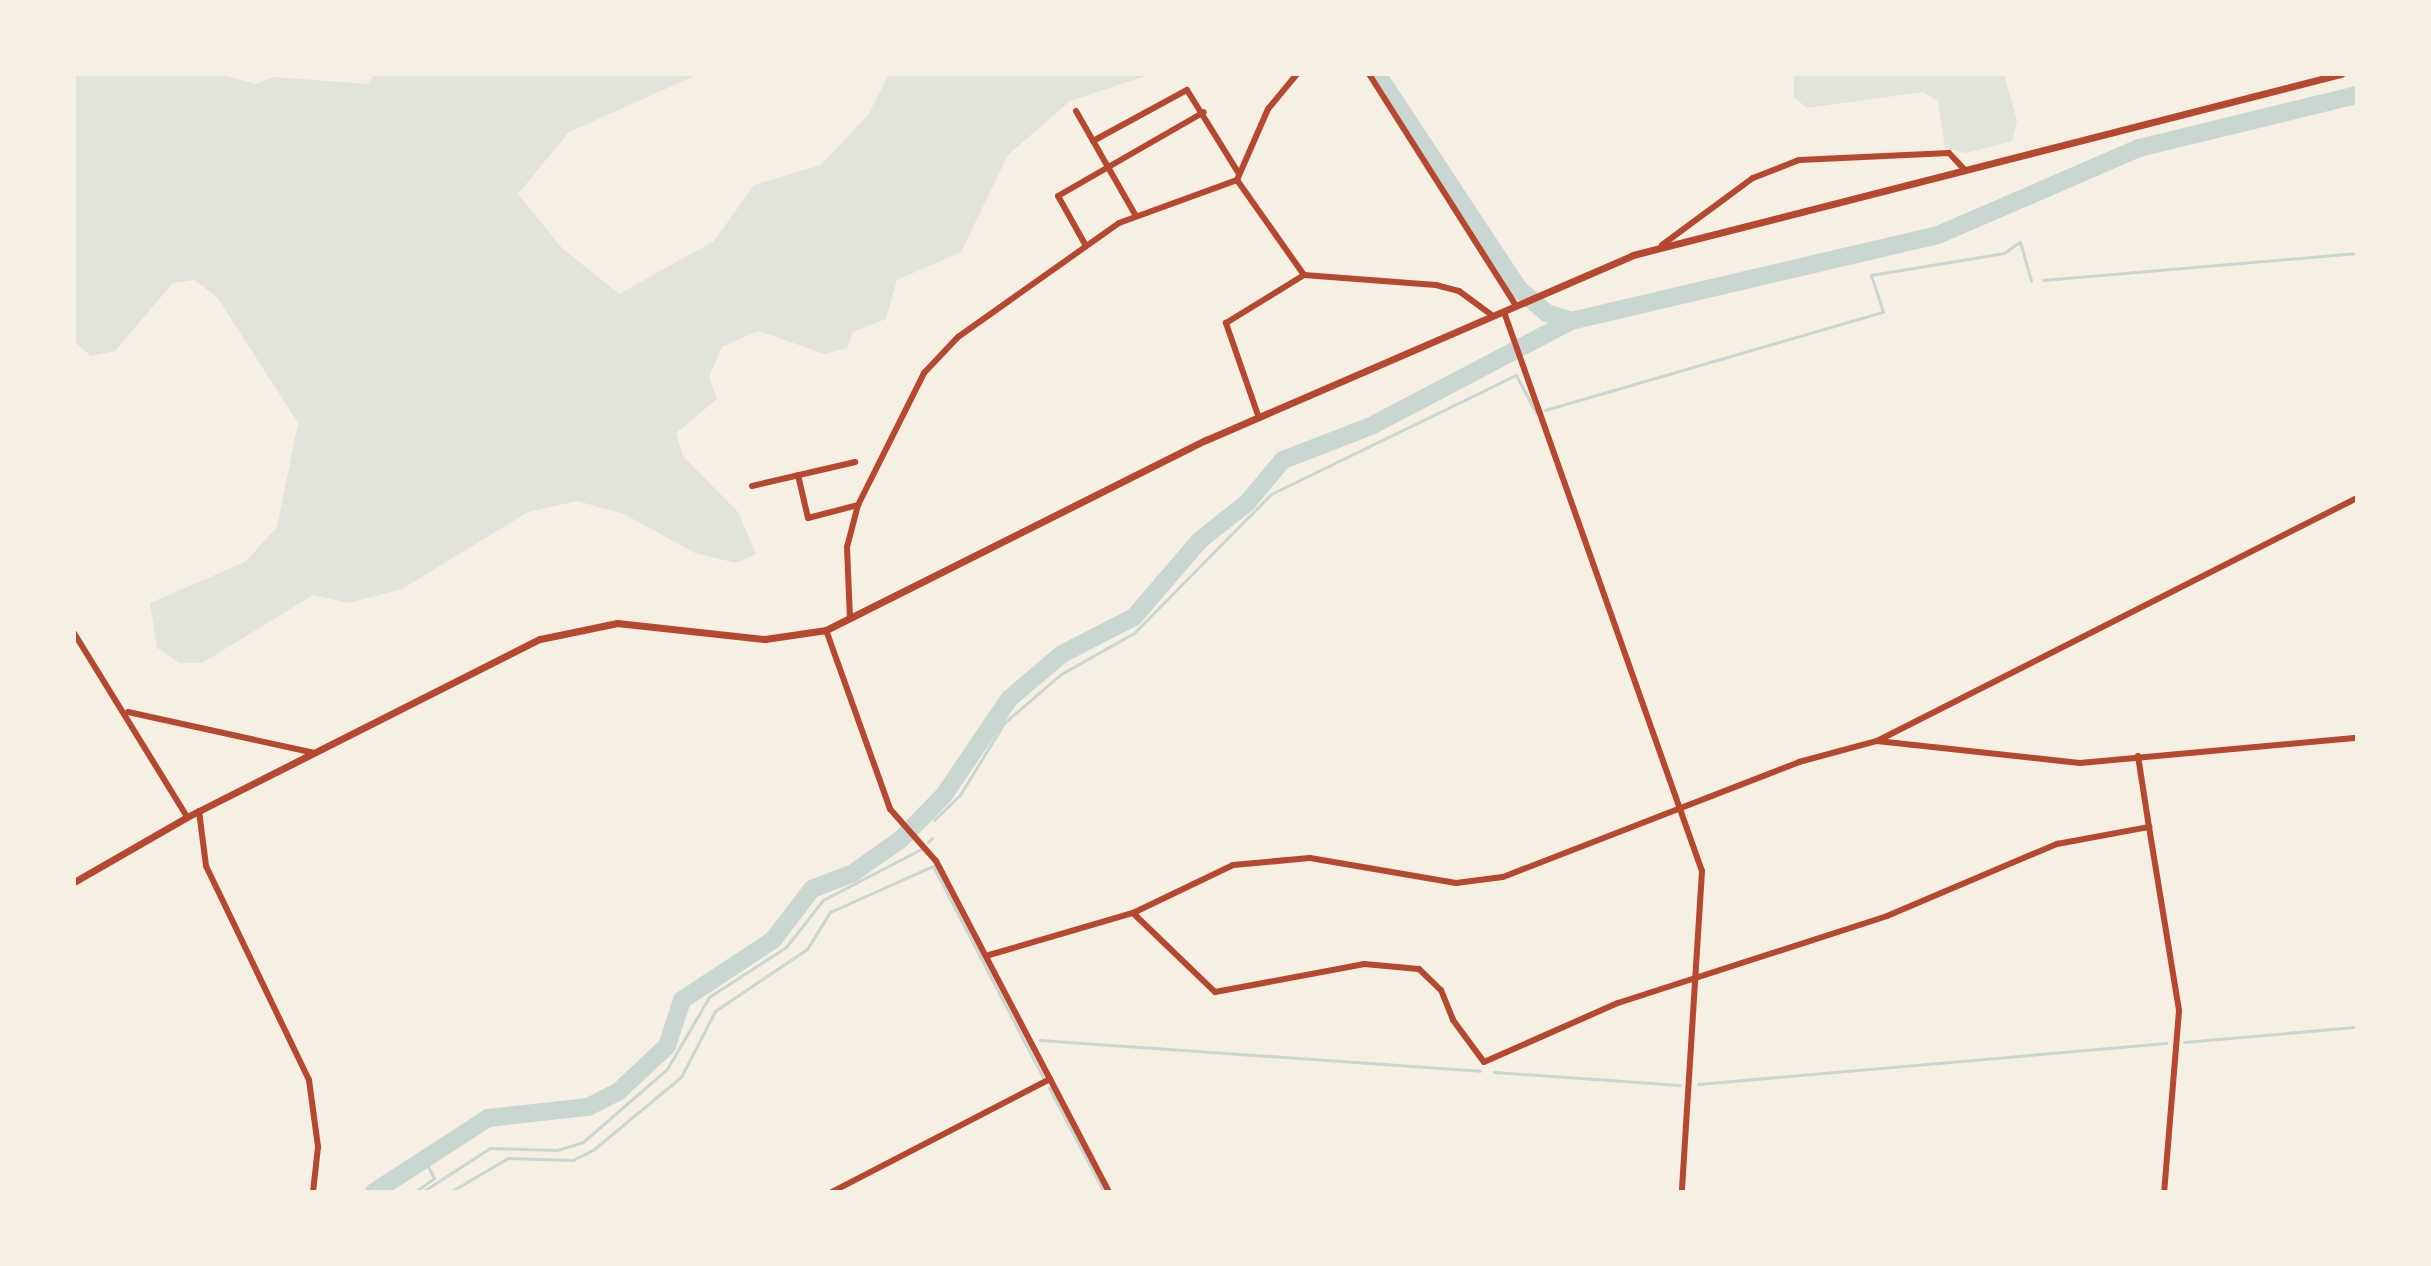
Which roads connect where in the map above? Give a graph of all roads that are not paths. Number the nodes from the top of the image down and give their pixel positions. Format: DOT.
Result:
graph roads {
  1 [pos="1297,74"];
  2 [pos="1369,74"];
  3 [pos="2341,74"];
  4 [pos="1076,111"];
  5 [pos="1204,112"];
  6 [pos="1093,141"];
  7 [pos="1108,167"];
  8 [pos="1963,168"];
  9 [pos="1238,177"];
  10 [pos="1136,216"];
  11 [pos="1662,245"];
  12 [pos="1086,246"];
  13 [pos="1304,275"];
  14 [pos="1519,304"];
  15 [pos="1504,312"];
  16 [pos="1493,316"];
  17 [pos="1259,418"];
  18 [pos="855,462"];
  19 [pos="798,475"];
  20 [pos="752,486"];
  21 [pos="2357,498"];
  22 [pos="858,505"];
  23 [pos="850,619"];
  24 [pos="826,630"];
  25 [pos="74,633"];
  26 [pos="128,712"];
  27 [pos="2357,738"];
  28 [pos="1877,741"];
  29 [pos="318,753"];
  30 [pos="2138,756"];
  31 [pos="199,811"];
  32 [pos="1677,815"];
  33 [pos="187,817"];
  34 [pos="2149,827"];
  35 [pos="74,882"];
  36 [pos="1133,913"];
  37 [pos="989,955"];
  38 [pos="1697,976"];
  39 [pos="1050,1079"];
  40 [pos="313,1192"];
  41 [pos="832,1192"];
  42 [pos="1109,1192"];
  43 [pos="1682,1192"];
  44 [pos="2164,1192"];
  1 -- 9 [label="street"];
  2 -- 14 [label="street"];
  3 -- 8 [label="street"];
  4 -- 6 [label="street"];
  5 -- 6 [label="street"];
  5 -- 7 [label="street"];
  5 -- 9 [label="street"];
  6 -- 7 [label="street"];
  7 -- 10 [label="street"];
  7 -- 12 [label="street"];
  8 -- 11 [label="street"];
  8 -- 11 [label="street"];
  9 -- 10 [label="street"];
  9 -- 13 [label="street"];
  10 -- 12 [label="street"];
  11 -- 14 [label="street"];
  12 -- 22 [label="street"];
  13 -- 16 [label="street"];
  13 -- 17 [label="street"];
  14 -- 15 [label="street"];
  15 -- 16 [label="street"];
  15 -- 32 [label="street"];
  16 -- 17 [label="street"];
  17 -- 23 [label="street"];
  18 -- 19 [label="street"];
  19 -- 20 [label="street"];
  19 -- 22 [label="street"];
  21 -- 28 [label="street"];
  22 -- 23 [label="street"];
  23 -- 24 [label="street"];
  24 -- 29 [label="street"];
  24 -- 37 [label="street"];
  25 -- 26 [label="street"];
  26 -- 29 [label="street"];
  26 -- 33 [label="street"];
  27 -- 30 [label="street"];
  28 -- 30 [label="street"];
  28 -- 32 [label="street"];
  29 -- 31 [label="street"];
  30 -- 34 [label="street"];
  31 -- 33 [label="street"];
  31 -- 40 [label="street"];
  32 -- 36 [label="street"];
  32 -- 38 [label="street"];
  33 -- 35 [label="street"];
  34 -- 38 [label="street"];
  34 -- 44 [label="street"];
  36 -- 37 [label="street"];
  36 -- 38 [label="street"];
  37 -- 39 [label="street"];
  38 -- 43 [label="street"];
  39 -- 41 [label="street"];
  39 -- 42 [label="street"];
}
